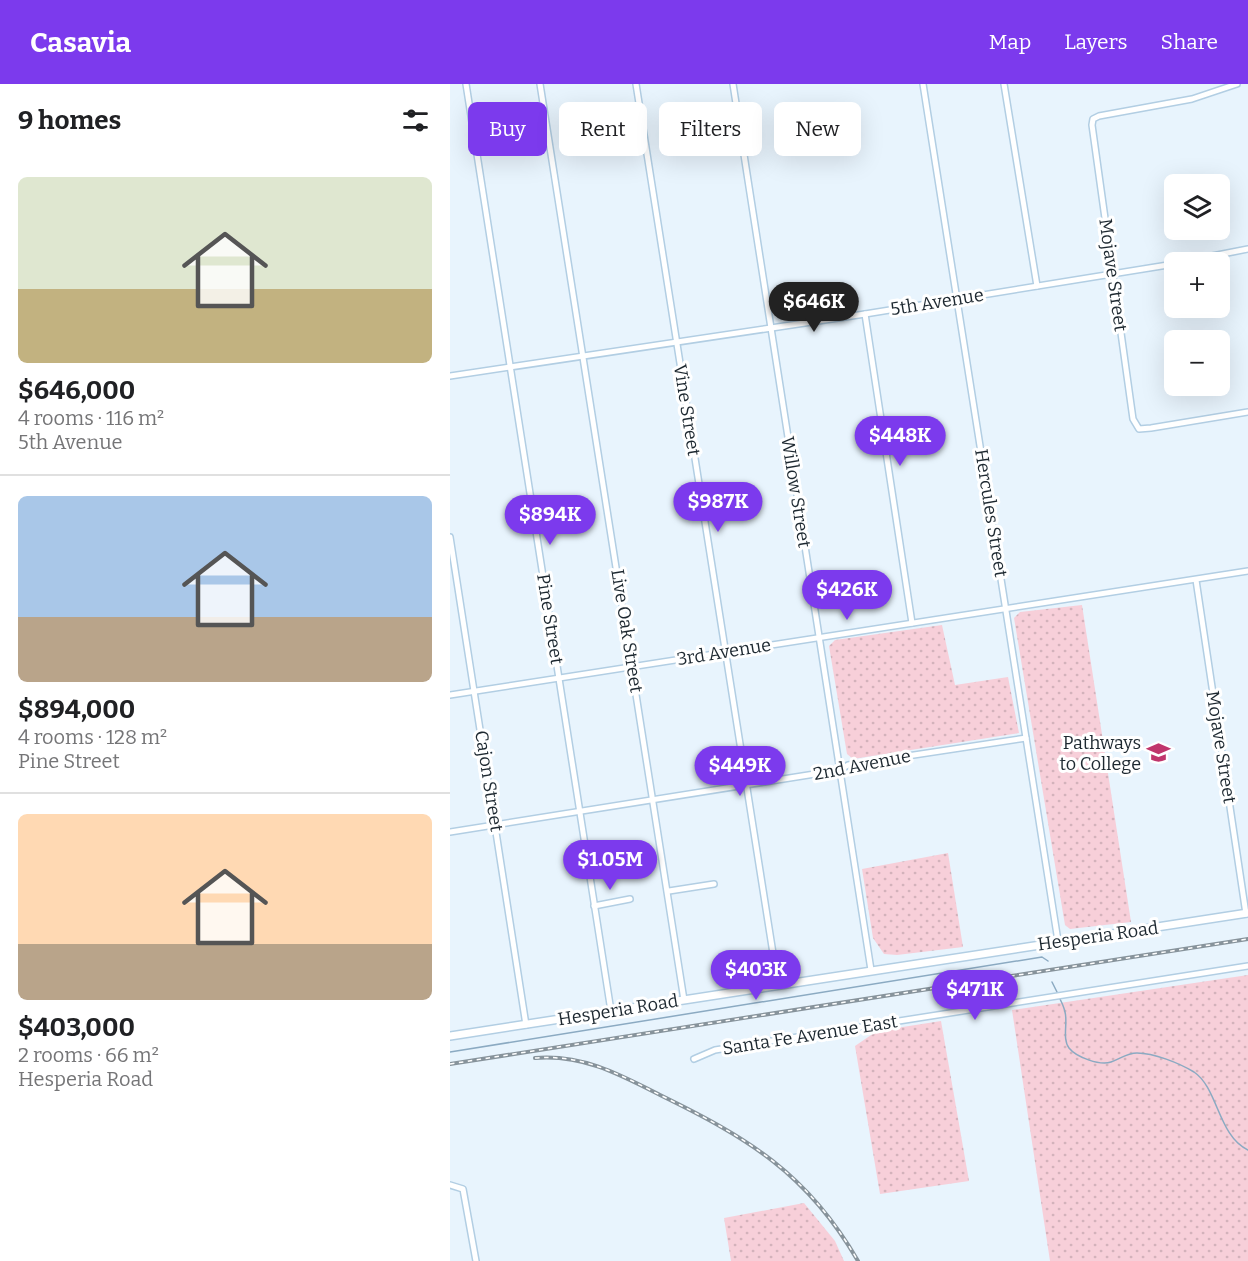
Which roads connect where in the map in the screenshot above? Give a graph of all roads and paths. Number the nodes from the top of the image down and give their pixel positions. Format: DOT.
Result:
graph roads {
  1 [pos="466,84"];
  2 [pos="540,84"];
  3 [pos="636,84"];
  4 [pos="733,84"];
  5 [pos="923,84"];
  6 [pos="1004,84"];
  7 [pos="1237,84"];
  8 [pos="1248,249"];
  9 [pos="1230,252"];
  10 [pos="1164,266"];
  11 [pos="1112,274"];
  12 [pos="1037,286"];
  13 [pos="956,299"];
  14 [pos="865,314"];
  15 [pos="771,327"];
  16 [pos="676,342"];
  17 [pos="584,357"];
  18 [pos="511,368"];
  19 [pos="450,376"];
  20 [pos="1248,411"];
  21 [pos="450,537"];
  22 [pos="1248,571"];
  23 [pos="1196,580"];
  24 [pos="1006,608"];
  25 [pos="912,623"];
  26 [pos="819,637"];
  27 [pos="725,652"];
  28 [pos="632,666"];
  29 [pos="560,679"];
  30 [pos="474,691"];
  31 [pos="450,695"];
  32 [pos="1026,738"];
  33 [pos="840,770"];
  34 [pos="746,785"];
  35 [pos="654,799"];
  36 [pos="580,810"];
  37 [pos="496,825"];
  38 [pos="450,832"];
  39 [pos="714,884"];
  40 [pos="669,891"];
  41 [pos="630,899"];
  42 [pos="594,906"];
  43 [pos="1247,914"];
  44 [pos="1058,941"];
  45 [pos="1248,966"];
  46 [pos="871,970"];
  47 [pos="778,985"];
  48 [pos="684,1000"];
  49 [pos="611,1011"];
  50 [pos="526,1024"];
  51 [pos="450,1036"];
  52 [pos="694,1059"];
  53 [pos="450,1185"];
  54 [pos="476,1261"];
  1 -- 18 [label="street, Pine Street"];
  2 -- 17 [label="street, Live Oak Street"];
  3 -- 16 [label="street, Vine Street"];
  4 -- 15 [label="street, Willow Street"];
  5 -- 13 [label="street, Hercules Street"];
  6 -- 12 [label="street"];
  7 -- 11 [label="street, Mojave Street"];
  8 -- 9 [label="street"];
  10 -- 11 [label="street, 5th Avenue"];
  11 -- 12 [label="street, 5th Avenue"];
  11 -- 20 [label="street, Mojave Street"];
  12 -- 13 [label="street, 5th Avenue"];
  13 -- 14 [label="street, 5th Avenue"];
  13 -- 24 [label="street, Hercules Street"];
  14 -- 15 [label="street, 5th Avenue"];
  14 -- 25 [label="street"];
  15 -- 16 [label="street, 5th Avenue"];
  15 -- 26 [label="street, Willow Street"];
  16 -- 17 [label="street, 5th Avenue"];
  16 -- 27 [label="street, Vine Street"];
  17 -- 18 [label="street, 5th Avenue"];
  17 -- 28 [label="street, Live Oak Street"];
  18 -- 19 [label="street, 5th Avenue"];
  18 -- 29 [label="street, Pine Street"];
  21 -- 30 [label="street, Cajon Street"];
  22 -- 23 [label="street, 3rd Avenue"];
  23 -- 24 [label="street, 3rd Avenue"];
  23 -- 43 [label="street, Mojave Street"];
  24 -- 25 [label="street, 3rd Avenue"];
  24 -- 32 [label="street, Hercules Street"];
  25 -- 26 [label="street, 3rd Avenue"];
  26 -- 27 [label="street, 3rd Avenue"];
  26 -- 33 [label="street, Willow Street"];
  27 -- 28 [label="street, 3rd Avenue"];
  27 -- 34 [label="street, Vine Street"];
  28 -- 29 [label="street, 3rd Avenue"];
  28 -- 35 [label="street, Live Oak Street"];
  29 -- 30 [label="street, 3rd Avenue"];
  29 -- 36 [label="street, Pine Street"];
  30 -- 31 [label="street, 3rd Avenue"];
  30 -- 37 [label="street, Cajon Street"];
  32 -- 33 [label="street, 2nd Avenue"];
  32 -- 44 [label="street, Hercules Street"];
  33 -- 34 [label="street, 2nd Avenue"];
  33 -- 46 [label="street, Willow Street"];
  34 -- 35 [label="street, 2nd Avenue"];
  34 -- 47 [label="street, Vine Street"];
  35 -- 36 [label="street, 2nd Avenue"];
  35 -- 40 [label="street, Live Oak Street"];
  36 -- 37 [label="street, 2nd Avenue"];
  36 -- 42 [label="street, Pine Street"];
  37 -- 38 [label="street, 2nd Avenue"];
  37 -- 50 [label="street, Cajon Street"];
  39 -- 40 [label="street"];
  40 -- 48 [label="street, Live Oak Street"];
  41 -- 42 [label="street"];
  42 -- 49 [label="street, Pine Street"];
  43 -- 44 [label="main road, Hesperia Road"];
  44 -- 46 [label="main road, Hesperia Road"];
  45 -- 52 [label="street, Santa Fe Avenue East"];
  46 -- 47 [label="main road, Hesperia Road"];
  47 -- 48 [label="main road, Hesperia Road"];
  48 -- 49 [label="main road, Hesperia Road"];
  49 -- 50 [label="main road, Hesperia Road"];
  50 -- 51 [label="main road, Hesperia Road"];
  53 -- 54 [label="street"];
}
